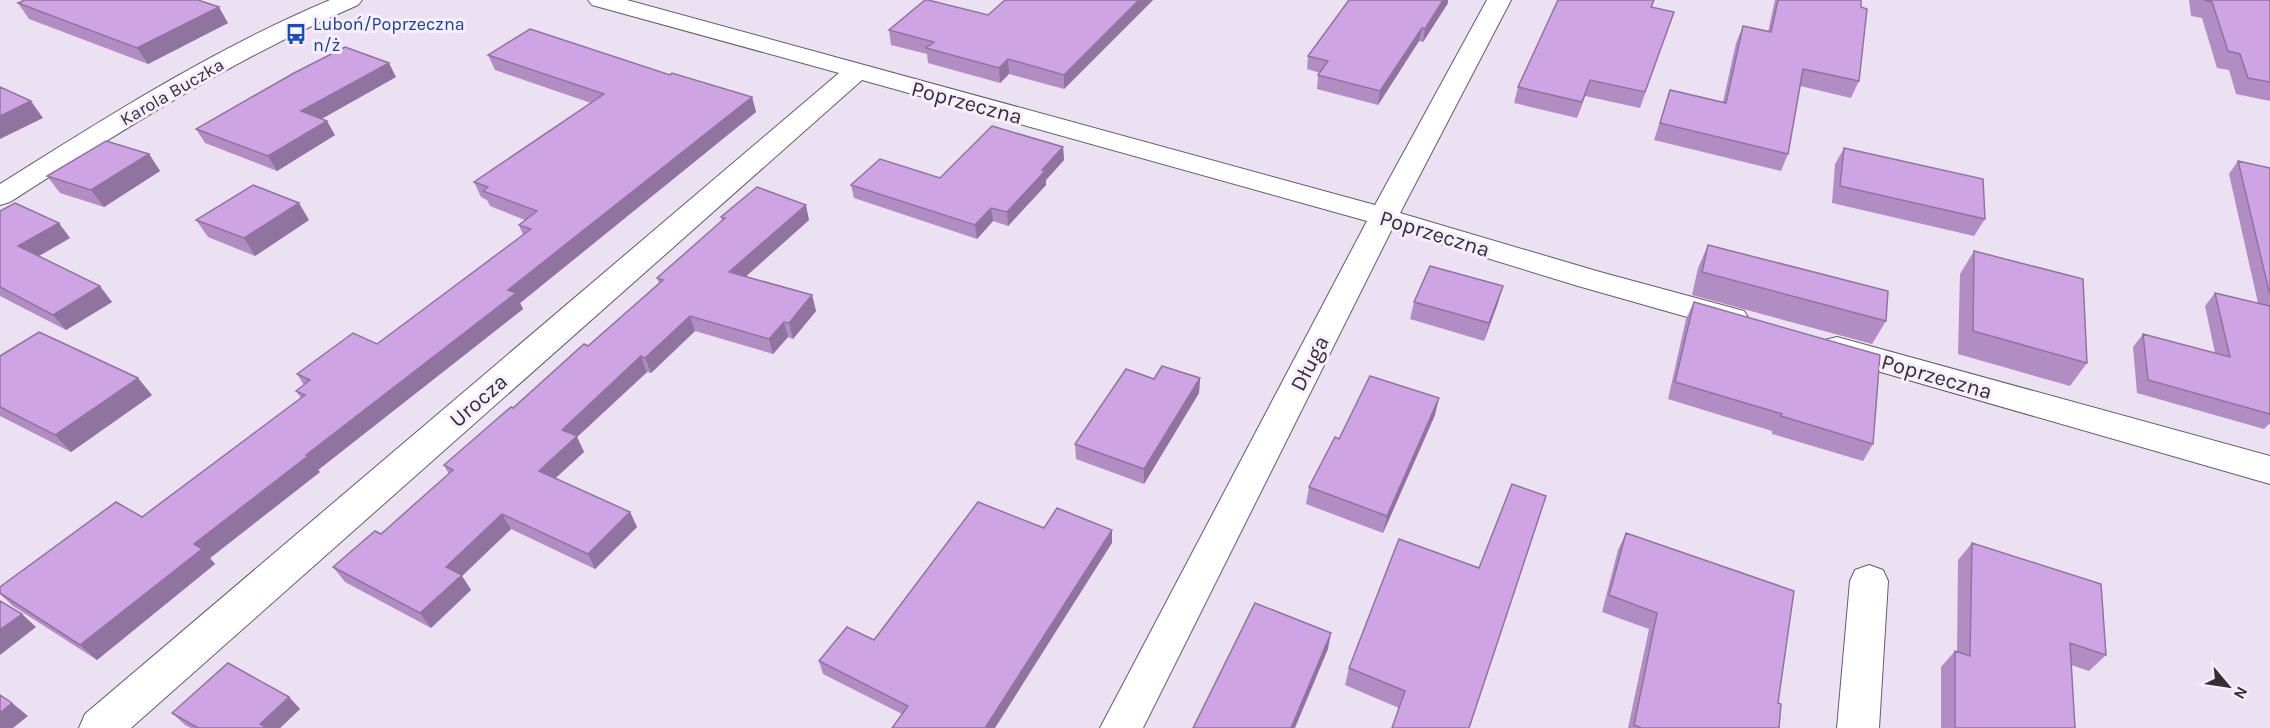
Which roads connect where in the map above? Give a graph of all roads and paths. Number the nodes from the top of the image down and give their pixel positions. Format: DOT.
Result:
graph roads {
  1 [pos="350,0"];
  2 [pos="600,0"];
  3 [pos="1499,0"];
  4 [pos="856,72"];
  5 [pos="0,196"];
  6 [pos="1383,218"];
  7 [pos="1757,326"];
  8 [pos="1814,342"];
  9 [pos="2270,470"];
  10 [pos="1869,581"];
  11 [pos="100,728"];
  12 [pos="1121,728"];
  13 [pos="1858,728"];
  1 -- 5 [label="street, Karola Buczka"];
  2 -- 4 [label="street, Poprzeczna"];
  3 -- 6 [label="street, Długa"];
  4 -- 6 [label="street, Poprzeczna"];
  4 -- 11 [label="street, Urocza"];
  6 -- 7 [label="street, Poprzeczna"];
  6 -- 12 [label="street, Długa"];
  8 -- 9 [label="street, Poprzeczna"];
  10 -- 13 [label="street"];
}
